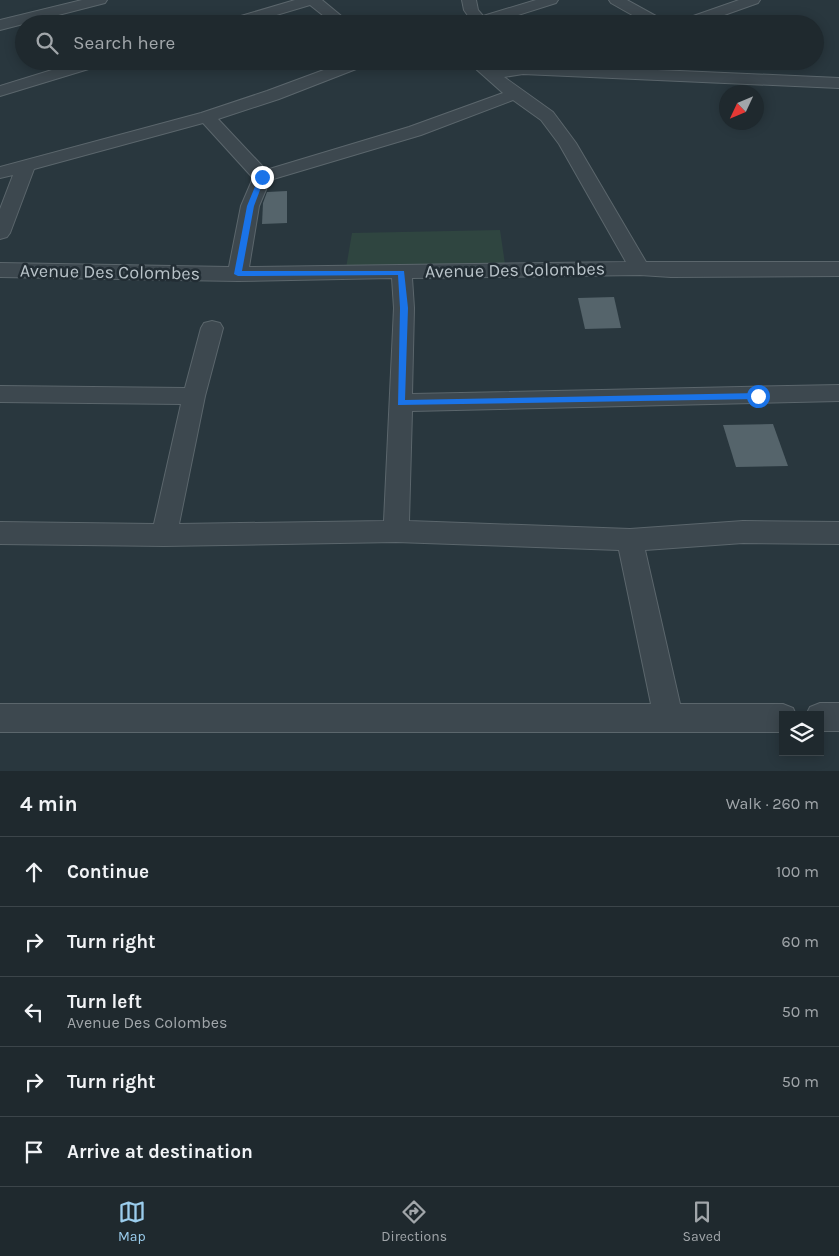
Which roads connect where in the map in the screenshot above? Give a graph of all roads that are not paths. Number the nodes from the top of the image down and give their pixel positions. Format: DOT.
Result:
graph roads {
  1 [pos="312,0"];
  2 [pos="469,0"];
  3 [pos="550,0"];
  4 [pos="616,0"];
  5 [pos="753,0"];
  6 [pos="93,1"];
  7 [pos="39,15"];
  8 [pos="260,15"];
  9 [pos="332,15"];
  10 [pos="473,15"];
  11 [pos="502,15"];
  12 [pos="644,15"];
  13 [pos="710,15"];
  14 [pos="15,21"];
  15 [pos="0,25"];
  16 [pos="70,70"];
  17 [pos="339,70"];
  18 [pos="487,70"];
  19 [pos="514,70"];
  20 [pos="688,70"];
  21 [pos="494,75"];
  22 [pos="839,83"];
  23 [pos="0,91"];
  24 [pos="515,94"];
  25 [pos="207,117"];
  26 [pos="26,166"];
  27 [pos="0,173"];
  28 [pos="262,177"];
  29 [pos="0,232"];
  30 [pos="640,268"];
  31 [pos="839,269"];
  32 [pos="0,270"];
  33 [pos="402,272"];
  34 [pos="238,274"];
  35 [pos="212,328"];
  36 [pos="839,392"];
  37 [pos="0,394"];
  38 [pos="194,396"];
  39 [pos="401,403"];
  40 [pos="396,531"];
  41 [pos="839,533"];
  42 [pos="0,534"];
  43 [pos="164,535"];
  44 [pos="630,540"];
  45 [pos="824,717"];
  46 [pos="839,717"];
  47 [pos="0,718"];
  48 [pos="779,718"];
  49 [pos="669,719"];
  1 -- 8 [label="street"];
  1 -- 9 [label="street"];
  2 -- 10 [label="street"];
  3 -- 11 [label="street"];
  4 -- 12 [label="street"];
  5 -- 13 [label="street"];
  6 -- 7 [label="street"];
  14 -- 15 [label="street"];
  16 -- 23 [label="street"];
  17 -- 25 [label="street"];
  18 -- 21 [label="street"];
  19 -- 21 [label="street"];
  20 -- 22 [label="street"];
  21 -- 24 [label="street"];
  24 -- 28 [label="street"];
  24 -- 30 [label="street"];
  25 -- 26 [label="street"];
  25 -- 28 [label="street"];
  26 -- 27 [label="street"];
  26 -- 29 [label="street"];
  28 -- 34 [label="street"];
  30 -- 31 [label="street, Avenue Des Colombes"];
  30 -- 33 [label="street, Avenue Des Colombes"];
  32 -- 34 [label="street, Avenue Des Colombes"];
  33 -- 34 [label="street, Avenue Des Colombes"];
  33 -- 39 [label="street"];
  35 -- 38 [label="street"];
  36 -- 39 [label="street"];
  37 -- 38 [label="street"];
  38 -- 43 [label="street"];
  39 -- 40 [label="street"];
  40 -- 43 [label="street"];
  40 -- 44 [label="street"];
  41 -- 44 [label="street"];
  42 -- 43 [label="street"];
  44 -- 49 [label="street"];
  45 -- 46 [label="street"];
  47 -- 49 [label="street"];
  48 -- 49 [label="street"];
}
